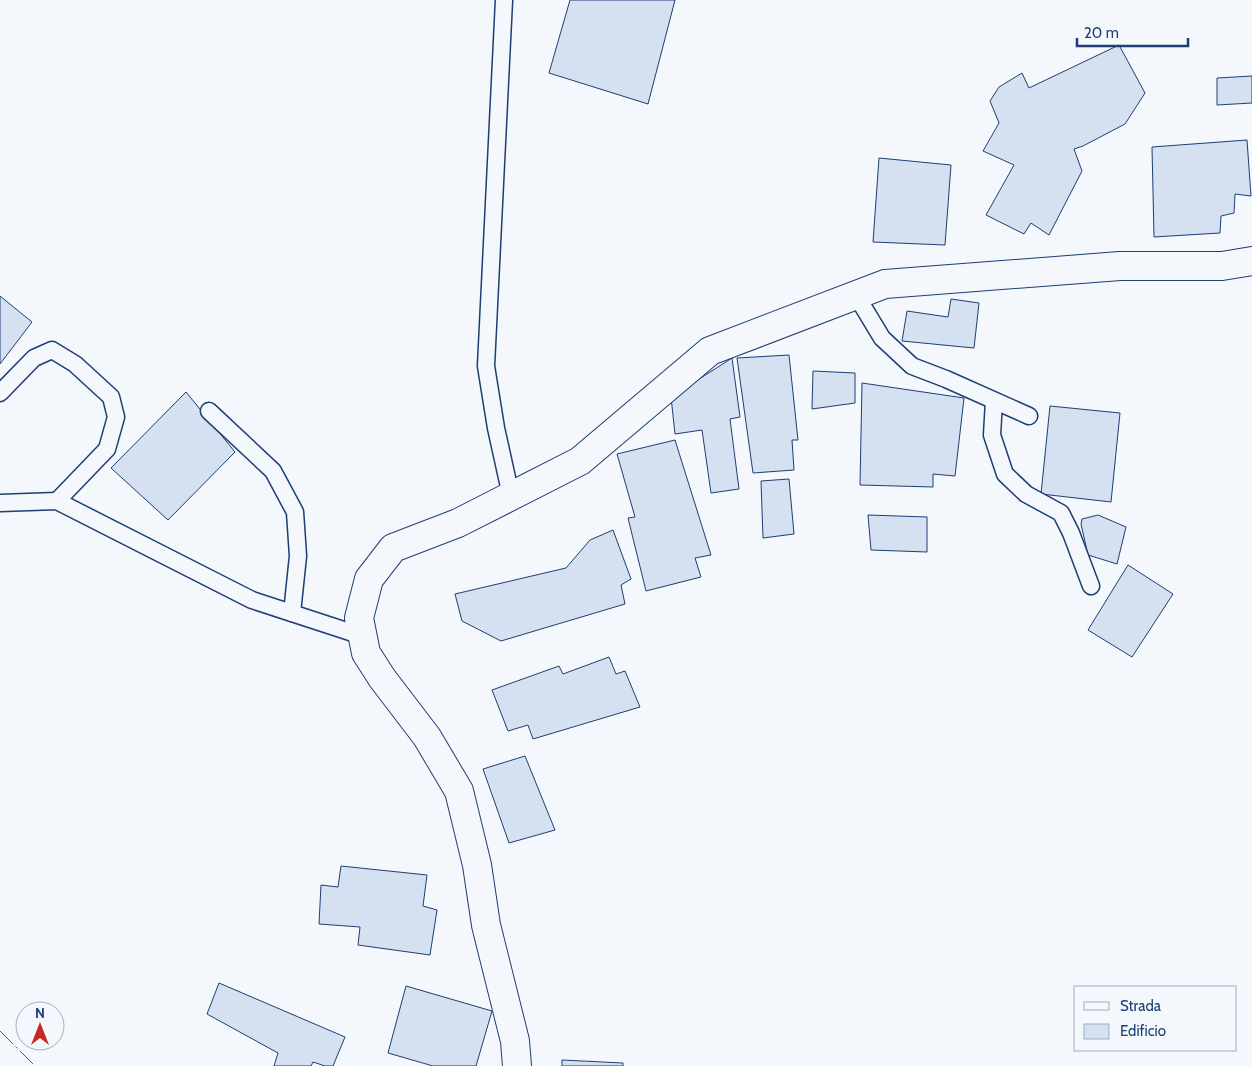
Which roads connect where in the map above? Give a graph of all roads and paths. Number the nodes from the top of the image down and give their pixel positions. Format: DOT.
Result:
graph roads {
  1 [pos="504,0"];
  2 [pos="1252,261"];
  3 [pos="856,295"];
  4 [pos="0,393"];
  5 [pos="994,401"];
  6 [pos="209,410"];
  7 [pos="1029,416"];
  8 [pos="510,496"];
  9 [pos="57,501"];
  10 [pos="0,503"];
  11 [pos="1091,586"];
  12 [pos="292,613"];
  13 [pos="362,636"];
  14 [pos="517,1066"];
  1 -- 8 [label="lane"];
  2 -- 3 [label="street"];
  3 -- 5 [label="lane"];
  3 -- 8 [label="street"];
  4 -- 9 [label="lane"];
  5 -- 7 [label="lane"];
  5 -- 11 [label="lane"];
  6 -- 12 [label="lane"];
  8 -- 13 [label="street"];
  9 -- 10 [label="lane"];
  9 -- 12 [label="lane"];
  12 -- 13 [label="lane"];
  13 -- 14 [label="street"];
}
